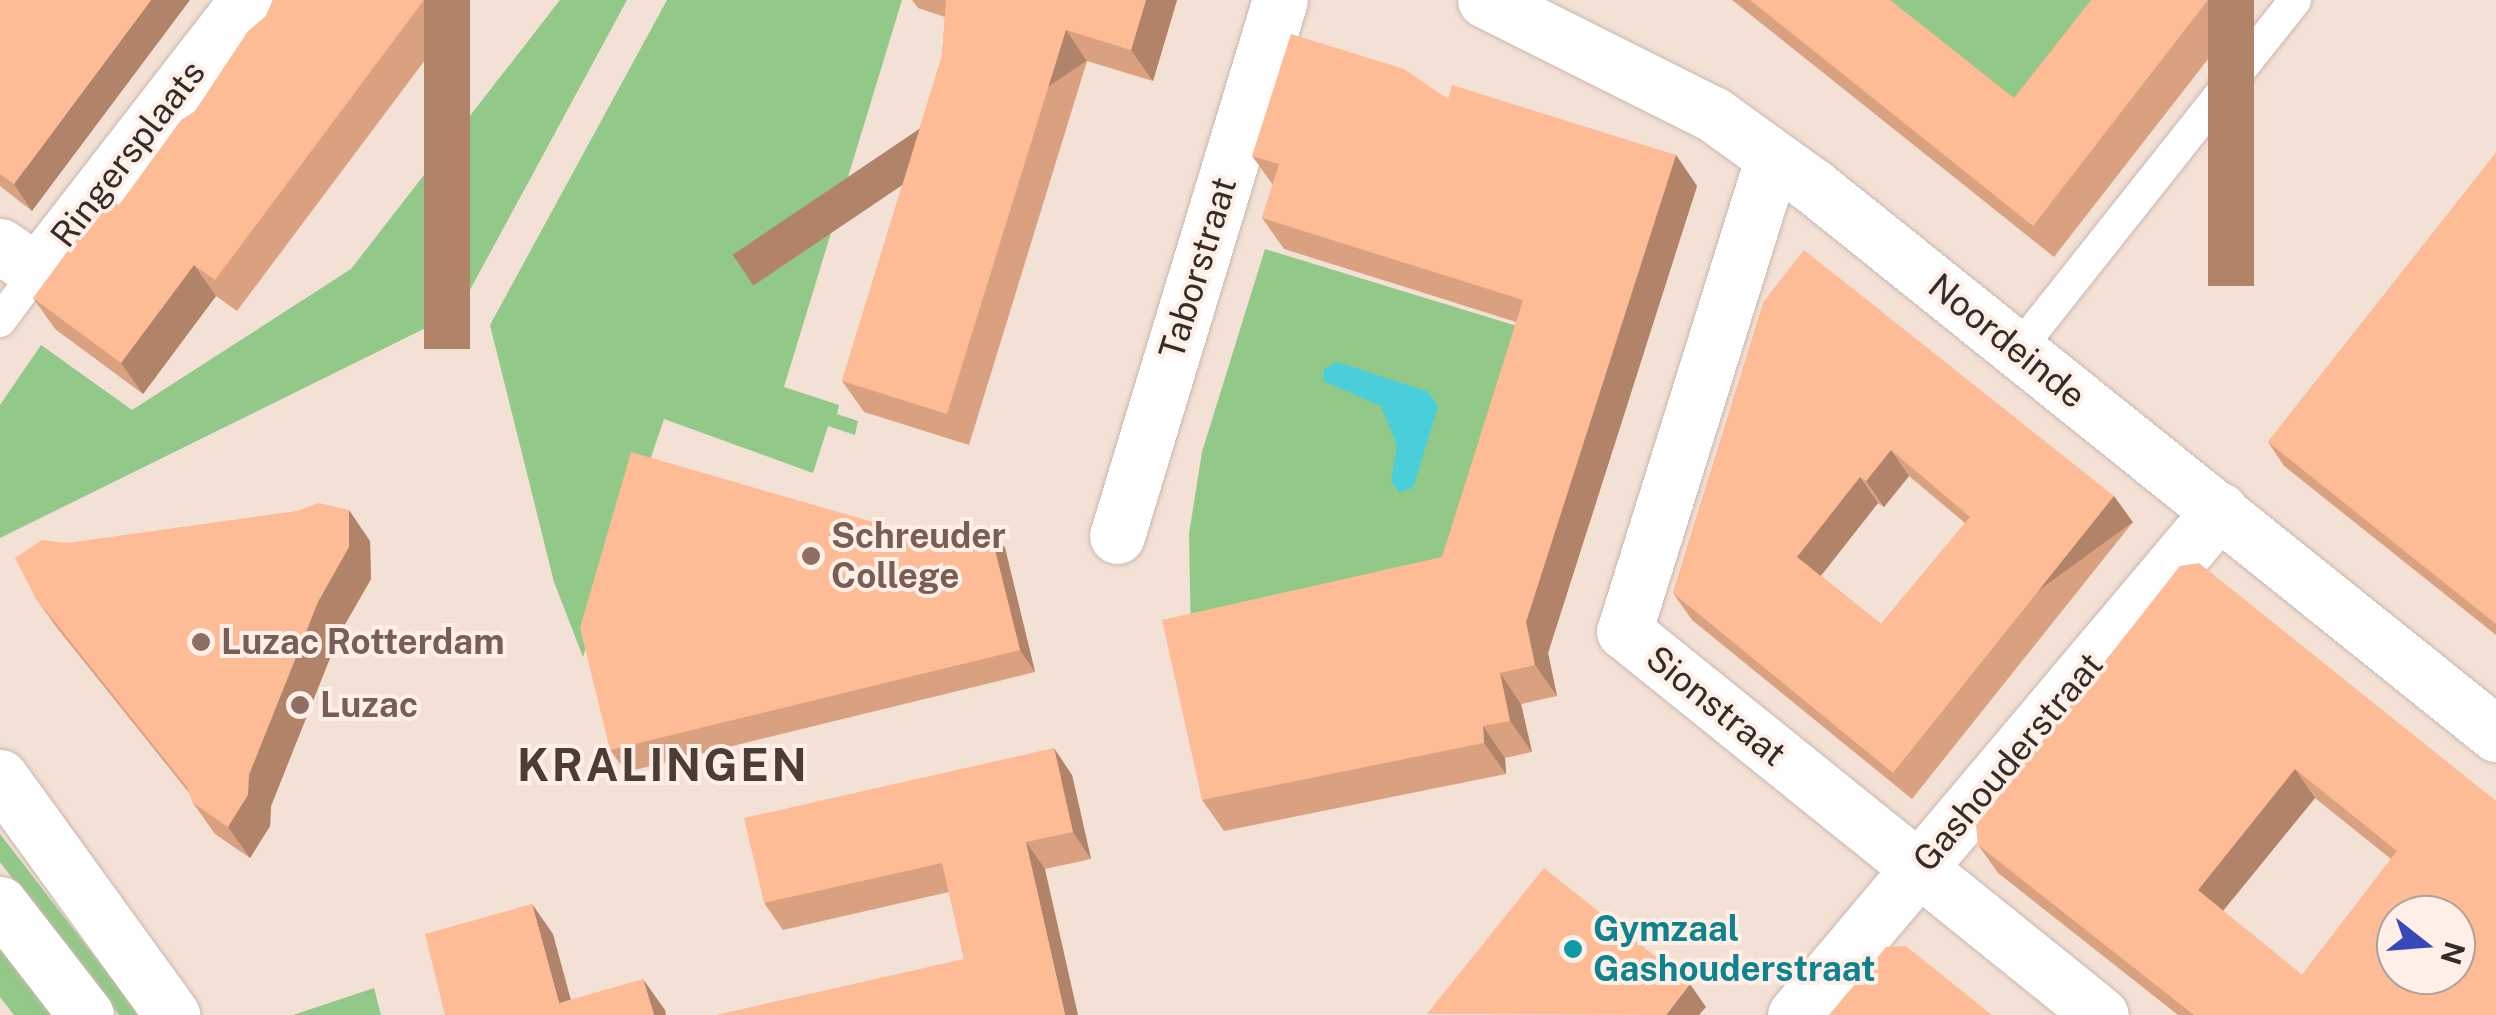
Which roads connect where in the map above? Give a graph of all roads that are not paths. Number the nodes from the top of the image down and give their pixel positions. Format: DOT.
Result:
graph roads {
  1 [pos="247,0"];
  2 [pos="1280,0"];
  3 [pos="1485,0"];
  4 [pos="2294,0"];
  5 [pos="1772,160"];
  6 [pos="19,259"];
  7 [pos="0,320"];
  8 [pos="2018,350"];
  9 [pos="2220,510"];
  10 [pos="1117,536"];
  11 [pos="2496,734"];
  12 [pos="0,777"];
  13 [pos="1917,870"];
  14 [pos="0,904"];
  15 [pos="86,1015"];
  16 [pos="172,1015"];
  17 [pos="1795,1015"];
  18 [pos="2101,1015"];
  1 -- 6 [label="street, Ringersplaats"];
  2 -- 10 [label="street, Taborstraat"];
  3 -- 5 [label="street, Noordeinde"];
  4 -- 8 [label="lane"];
  5 -- 8 [label="street, Noordeinde"];
  5 -- 13 [label="street, Sionstraat"];
  6 -- 7 [label="lane"];
  8 -- 9 [label="street, Noordeinde"];
  9 -- 11 [label="street, Noordeinde"];
  9 -- 13 [label="street, Gashouderstraat"];
  12 -- 16 [label="street"];
  13 -- 17 [label="street, Gashouderstraat"];
  13 -- 18 [label="street, Sionstraat"];
  14 -- 15 [label="street"];
}
